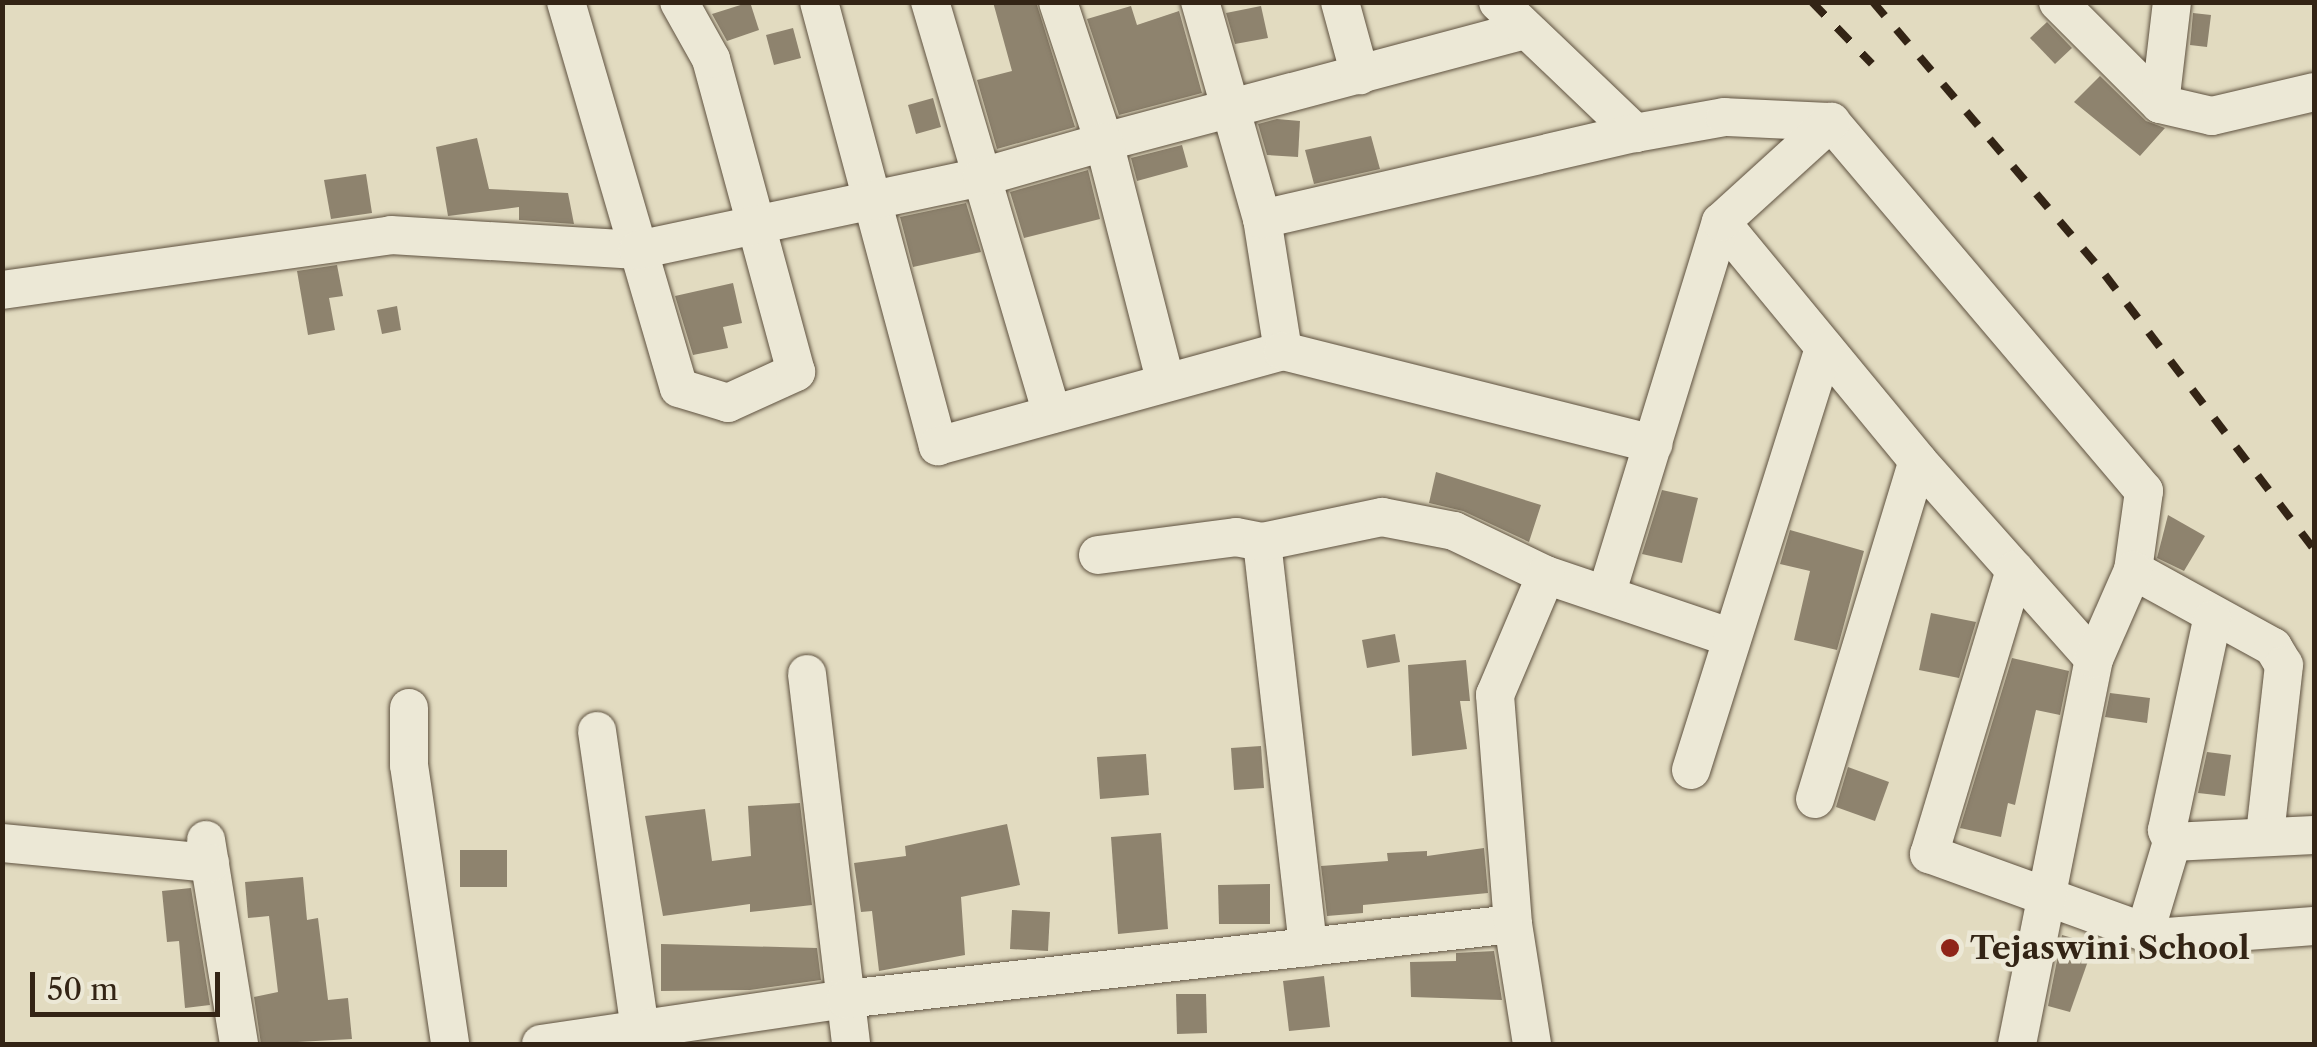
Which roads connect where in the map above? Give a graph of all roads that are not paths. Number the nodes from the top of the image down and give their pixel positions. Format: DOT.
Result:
graph roads {
  1 [pos="566,2"];
  2 [pos="679,2"];
  3 [pos="819,2"];
  4 [pos="930,2"];
  5 [pos="1058,2"];
  6 [pos="1200,2"];
  7 [pos="1340,2"];
  8 [pos="1498,2"];
  9 [pos="2058,2"];
  10 [pos="2172,2"];
  11 [pos="1526,30"];
  12 [pos="1360,75"];
  13 [pos="2314,92"];
  14 [pos="2160,104"];
  15 [pos="1231,105"];
  16 [pos="1831,122"];
  17 [pos="1635,133"];
  18 [pos="1104,142"];
  19 [pos="982,177"];
  20 [pos="871,202"];
  21 [pos="1262,219"];
  22 [pos="1721,222"];
  23 [pos="760,227"];
  24 [pos="638,250"];
  25 [pos="2,290"];
  26 [pos="1824,347"];
  27 [pos="1283,350"];
  28 [pos="1166,380"];
  29 [pos="1052,414"];
  30 [pos="1652,444"];
  31 [pos="1918,462"];
  32 [pos="1262,542"];
  33 [pos="1098,555"];
  34 [pos="2015,570"];
  35 [pos="2133,570"];
  36 [pos="1546,575"];
  37 [pos="1607,592"];
  38 [pos="2212,620"];
  39 [pos="1732,638"];
  40 [pos="2094,659"];
  41 [pos="807,674"];
  42 [pos="410,708"];
  43 [pos="598,732"];
  44 [pos="1691,770"];
  45 [pos="1815,800"];
  46 [pos="2265,834"];
  47 [pos="2314,836"];
  48 [pos="2172,842"];
  49 [pos="2,843"];
  50 [pos="2043,900"];
  51 [pos="1513,924"];
  52 [pos="2314,926"];
  53 [pos="2145,932"];
  54 [pos="1308,947"];
  55 [pos="846,999"];
  56 [pos="640,1030"];
  57 [pos="238,1044"];
  58 [pos="450,1044"];
  59 [pos="541,1044"];
  60 [pos="852,1044"];
  61 [pos="1532,1044"];
  62 [pos="2018,1044"];
  1 -- 24 [label="street"];
  2 -- 23 [label="street"];
  3 -- 20 [label="street"];
  4 -- 19 [label="street"];
  5 -- 18 [label="street"];
  6 -- 15 [label="street"];
  7 -- 12 [label="street"];
  8 -- 11 [label="street"];
  9 -- 14 [label="street"];
  10 -- 14 [label="street"];
  11 -- 12 [label="street"];
  11 -- 17 [label="street"];
  12 -- 15 [label="street"];
  13 -- 14 [label="street"];
  15 -- 18 [label="street"];
  15 -- 21 [label="street"];
  16 -- 17 [label="street"];
  16 -- 22 [label="street"];
  16 -- 35 [label="street"];
  17 -- 21 [label="street"];
  18 -- 19 [label="street"];
  18 -- 28 [label="street"];
  19 -- 20 [label="street"];
  19 -- 29 [label="street"];
  20 -- 23 [label="street"];
  20 -- 29 [label="street"];
  21 -- 27 [label="street"];
  22 -- 26 [label="street"];
  22 -- 30 [label="street"];
  23 -- 24 [label="street"];
  23 -- 24 [label="street"];
  24 -- 25 [label="street"];
  26 -- 31 [label="street"];
  26 -- 39 [label="street"];
  27 -- 28 [label="street"];
  27 -- 30 [label="street"];
  28 -- 29 [label="street"];
  30 -- 37 [label="street"];
  31 -- 34 [label="street"];
  31 -- 45 [label="street"];
  32 -- 33 [label="street"];
  32 -- 36 [label="street"];
  32 -- 54 [label="street"];
  34 -- 40 [label="street"];
  34 -- 50 [label="street"];
  35 -- 38 [label="street"];
  35 -- 40 [label="street"];
  36 -- 37 [label="street"];
  36 -- 51 [label="street"];
  37 -- 39 [label="street"];
  38 -- 46 [label="street"];
  38 -- 48 [label="street"];
  39 -- 44 [label="street"];
  40 -- 50 [label="street"];
  41 -- 55 [label="street"];
  42 -- 58 [label="street"];
  43 -- 56 [label="street"];
  46 -- 47 [label="street"];
  46 -- 48 [label="street"];
  48 -- 53 [label="street"];
  49 -- 57 [label="street"];
  50 -- 53 [label="street"];
  50 -- 62 [label="street"];
  51 -- 54 [label="street"];
  51 -- 61 [label="street"];
  52 -- 53 [label="street"];
  54 -- 55 [label="street"];
  55 -- 56 [label="street"];
  55 -- 60 [label="street"];
  56 -- 59 [label="street"];
}
